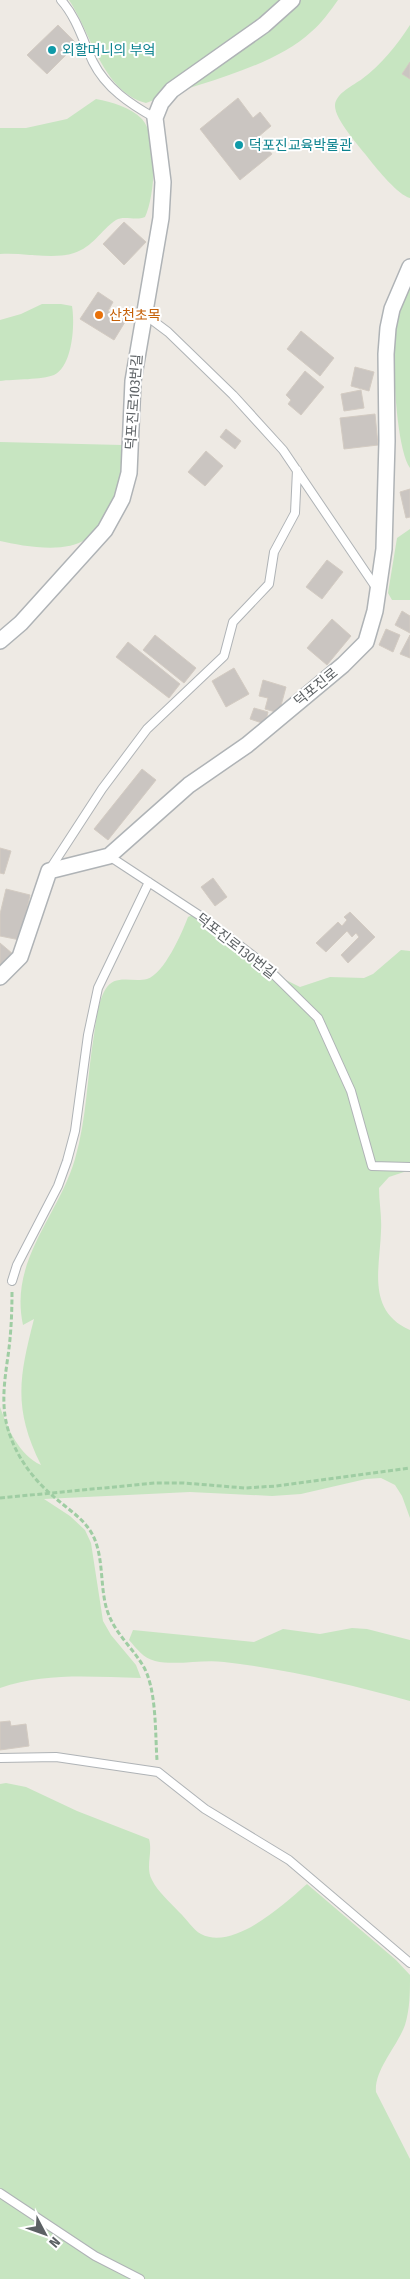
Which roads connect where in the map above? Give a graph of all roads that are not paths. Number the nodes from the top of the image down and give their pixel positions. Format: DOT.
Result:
graph roads {
  1 [pos="61,0"];
  2 [pos="292,0"];
  3 [pos="155,118"];
  4 [pos="410,267"];
  5 [pos="144,313"];
  6 [pos="296,470"];
  7 [pos="377,589"];
  8 [pos="0,641"];
  9 [pos="109,856"];
  10 [pos="49,871"];
  11 [pos="149,882"];
  12 [pos="0,977"];
  13 [pos="410,1167"];
  14 [pos="12,1281"];
  15 [pos="0,1758"];
  16 [pos="410,1963"];
  17 [pos="0,2193"];
  18 [pos="140,2279"];
  1 -- 3 [label="lane"];
  2 -- 3 [label="street"];
  3 -- 5 [label="street, 덕포진로103번길"];
  4 -- 7 [label="street, 덕포진로"];
  5 -- 6 [label="lane"];
  5 -- 8 [label="street, 덕포진로103번길"];
  6 -- 7 [label="lane"];
  6 -- 10 [label="lane"];
  7 -- 9 [label="street, 덕포진로"];
  9 -- 10 [label="street, 덕포진로"];
  9 -- 11 [label="lane, 덕포진로130번길"];
  10 -- 12 [label="street"];
  11 -- 13 [label="lane, 덕포진로130번길"];
  11 -- 14 [label="lane"];
  15 -- 16 [label="lane"];
  17 -- 18 [label="lane"];
}
